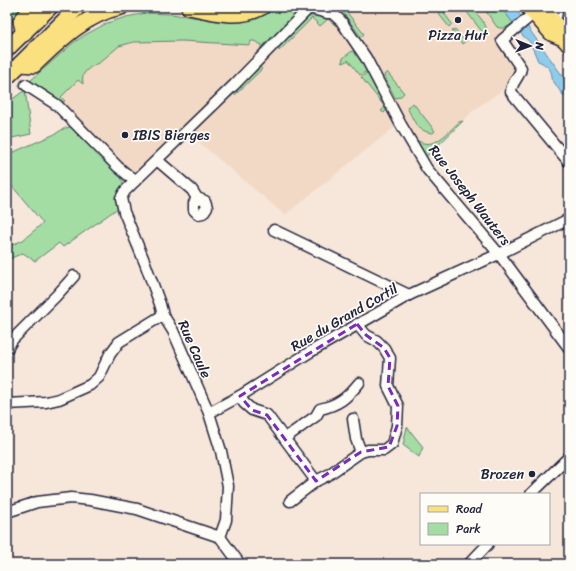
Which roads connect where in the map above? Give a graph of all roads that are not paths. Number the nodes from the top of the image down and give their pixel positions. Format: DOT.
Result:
graph roads {
  1 [pos="33,7"];
  2 [pos="50,7"];
  3 [pos="78,7"];
  4 [pos="121,7"];
  5 [pos="189,7"];
  6 [pos="227,7"];
  7 [pos="233,7"];
  8 [pos="262,7"];
  9 [pos="558,7"];
  10 [pos="309,8"];
  11 [pos="330,10"];
  12 [pos="533,11"];
  13 [pos="555,22"];
  14 [pos="24,34"];
  15 [pos="566,42"];
  16 [pos="7,49"];
  17 [pos="21,64"];
  18 [pos="7,77"];
  19 [pos="26,85"];
  20 [pos="157,160"];
  21 [pos="569,162"];
  22 [pos="135,181"];
  23 [pos="197,198"];
  24 [pos="569,219"];
  25 [pos="274,230"];
  26 [pos="499,254"];
  27 [pos="74,276"];
  28 [pos="409,295"];
  29 [pos="163,315"];
  30 [pos="358,324"];
  31 [pos="569,348"];
  32 [pos="7,349"];
  33 [pos="359,383"];
  34 [pos="240,396"];
  35 [pos="7,404"];
  36 [pos="209,413"];
  37 [pos="354,419"];
  38 [pos="285,438"];
  39 [pos="361,452"];
  40 [pos="569,457"];
  41 [pos="316,481"];
  42 [pos="532,493"];
  43 [pos="290,501"];
  44 [pos="7,512"];
  45 [pos="220,537"];
  46 [pos="487,545"];
  47 [pos="240,564"];
  48 [pos="470,564"];
  1 -- 14 [label="highway"];
  2 -- 14 [label="highway"];
  3 -- 17 [label="highway"];
  4 -- 17 [label="highway"];
  5 -- 8 [label="highway"];
  6 -- 7 [label="highway"];
  9 -- 13 [label="street"];
  10 -- 11 [label="street, Rue Joseph Wauters"];
  10 -- 20 [label="street, Rue Joseph Wauters"];
  11 -- 26 [label="street, Rue Joseph Wauters"];
  12 -- 13 [label="main road"];
  12 -- 15 [label="main road"];
  12 -- 21 [label="street"];
  13 -- 15 [label="main road"];
  14 -- 16 [label="highway"];
  17 -- 18 [label="highway"];
  19 -- 22 [label="street"];
  20 -- 22 [label="street, Rue Joseph Wauters"];
  20 -- 23 [label="street"];
  22 -- 29 [label="street, Rue Caule"];
  24 -- 26 [label="street, Rue du Grand Cortil"];
  25 -- 28 [label="street"];
  26 -- 28 [label="street, Rue du Grand Cortil"];
  26 -- 31 [label="street, Rue Joseph Wauters"];
  27 -- 32 [label="street"];
  28 -- 30 [label="street, Rue du Grand Cortil"];
  29 -- 35 [label="street"];
  29 -- 36 [label="street, Rue Caule"];
  30 -- 34 [label="street, Rue du Grand Cortil"];
  30 -- 39 [label="street"];
  33 -- 38 [label="street"];
  34 -- 36 [label="street, Rue du Grand Cortil"];
  34 -- 38 [label="street"];
  36 -- 45 [label="street, Rue Caule"];
  37 -- 39 [label="street"];
  38 -- 41 [label="street"];
  39 -- 41 [label="street"];
  40 -- 42 [label="street"];
  41 -- 43 [label="street"];
  44 -- 45 [label="street"];
  45 -- 47 [label="street"];
  46 -- 48 [label="street"];
}
